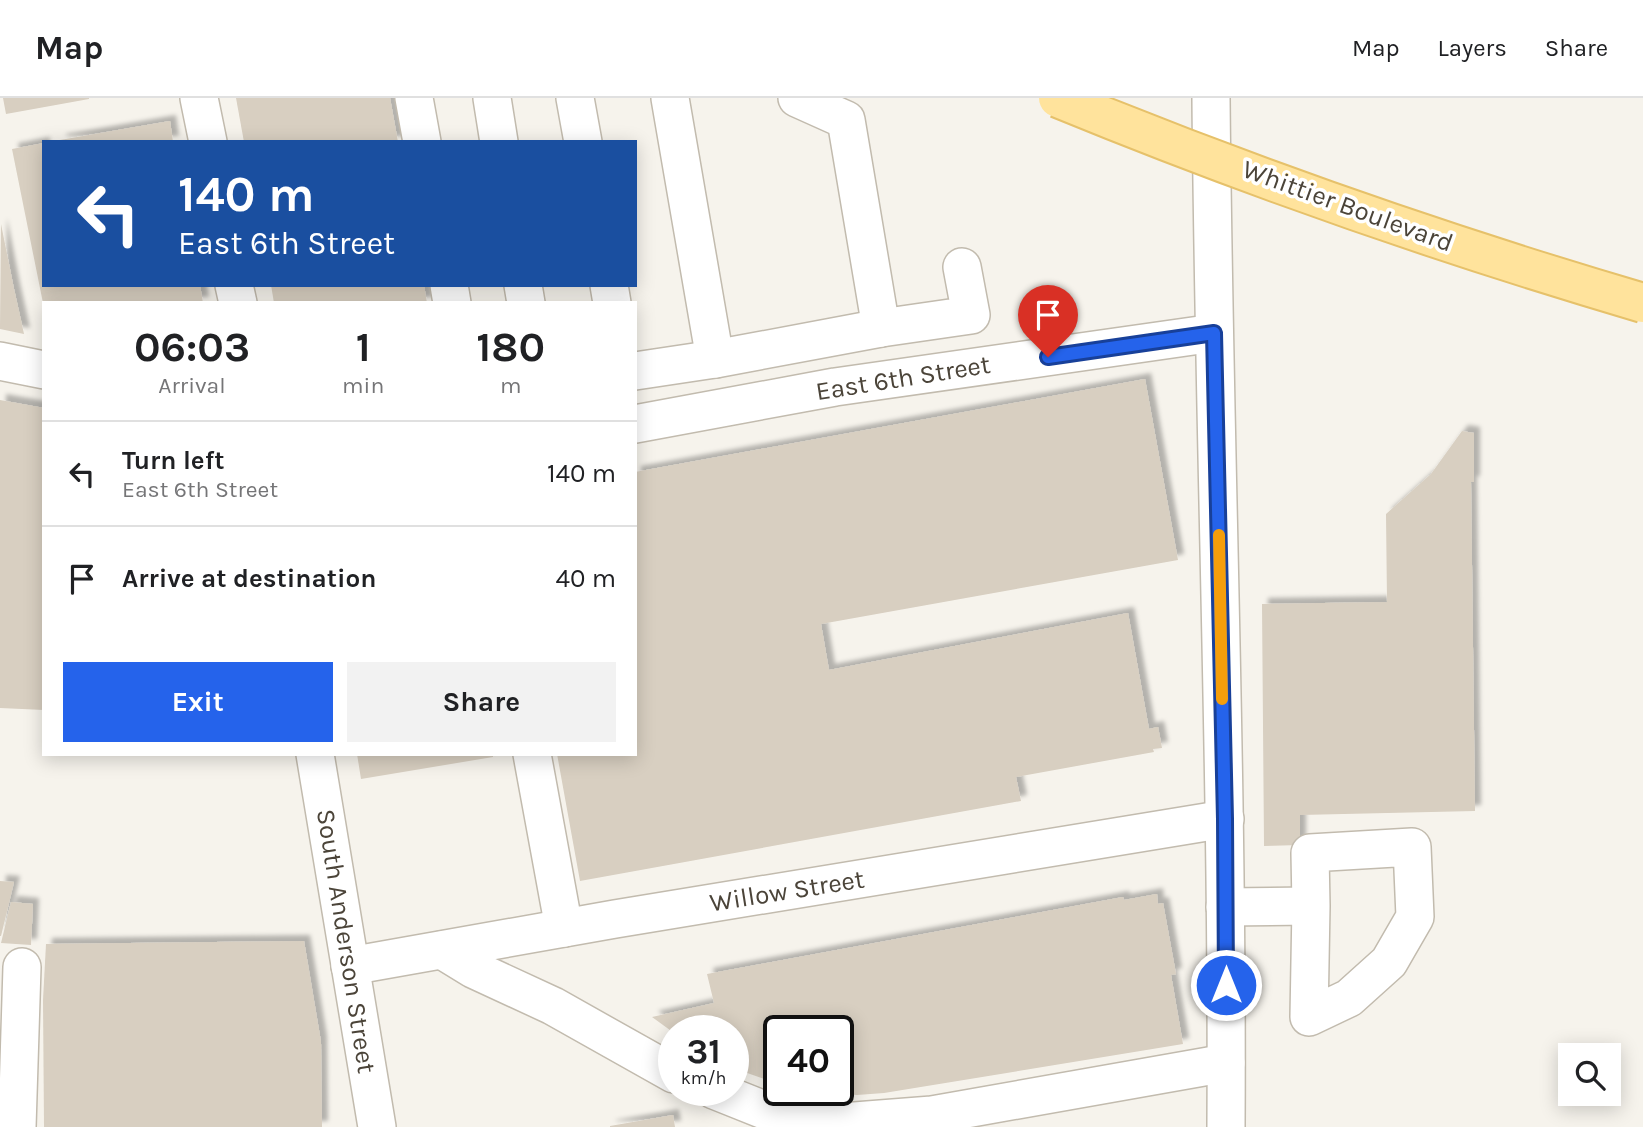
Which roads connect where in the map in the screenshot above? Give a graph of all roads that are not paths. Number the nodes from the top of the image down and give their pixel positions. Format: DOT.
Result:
graph roads {
  1 [pos="199,98"];
  2 [pos="414,98"];
  3 [pos="492,98"];
  4 [pos="575,98"];
  5 [pos="670,98"];
  6 [pos="797,98"];
  7 [pos="1058,98"];
  8 [pos="1211,98"];
  9 [pos="208,140"];
  10 [pos="422,140"];
  11 [pos="499,140"];
  12 [pos="583,140"];
  13 [pos="962,267"];
  14 [pos="1643,303"];
  15 [pos="868,330"];
  16 [pos="1214,333"];
  17 [pos="715,359"];
  18 [pos="0,361"];
  19 [pos="42,369"];
  20 [pos="637,371"];
  21 [pos="864,383"];
  22 [pos="637,424"];
  23 [pos="315,756"];
  24 [pos="532,756"];
  25 [pos="1225,819"];
  26 [pos="1225,906"];
  27 [pos="1311,906"];
  28 [pos="564,928"];
  29 [pos="442,950"];
  30 [pos="350,966"];
  31 [pos="22,967"];
  32 [pos="1226,1063"];
  33 [pos="658,1065"];
  34 [pos="749,1104"];
  35 [pos="980,1116"];
  36 [pos="933,1121"];
  37 [pos="16,1127"];
  38 [pos="377,1127"];
  39 [pos="1226,1127"];
  1 -- 9 [label="street"];
  2 -- 10 [label="street"];
  3 -- 11 [label="street"];
  4 -- 12 [label="street"];
  5 -- 17 [label="street"];
  6 -- 15 [label="street"];
  7 -- 14 [label="main road, Whittier Boulevard, bridge"];
  8 -- 16 [label="street"];
  13 -- 15 [label="street"];
  15 -- 17 [label="street"];
  15 -- 21 [label="street"];
  16 -- 21 [label="street, East 6th Street"];
  16 -- 25 [label="street"];
  17 -- 20 [label="street"];
  18 -- 19 [label="street"];
  21 -- 22 [label="street, East 6th Street"];
  23 -- 30 [label="street, South Anderson Street"];
  24 -- 28 [label="street"];
  25 -- 26 [label="street"];
  25 -- 28 [label="street, Willow Street"];
  26 -- 27 [label="street"];
  26 -- 32 [label="street"];
  27 -- 27 [label="street"];
  28 -- 29 [label="street, Willow Street"];
  29 -- 30 [label="street, Willow Street"];
  29 -- 33 [label="street"];
  30 -- 38 [label="street, South Anderson Street"];
  31 -- 37 [label="street"];
  32 -- 35 [label="street"];
  32 -- 39 [label="street"];
  34 -- 36 [label="street"];
  35 -- 36 [label="street"];
}
